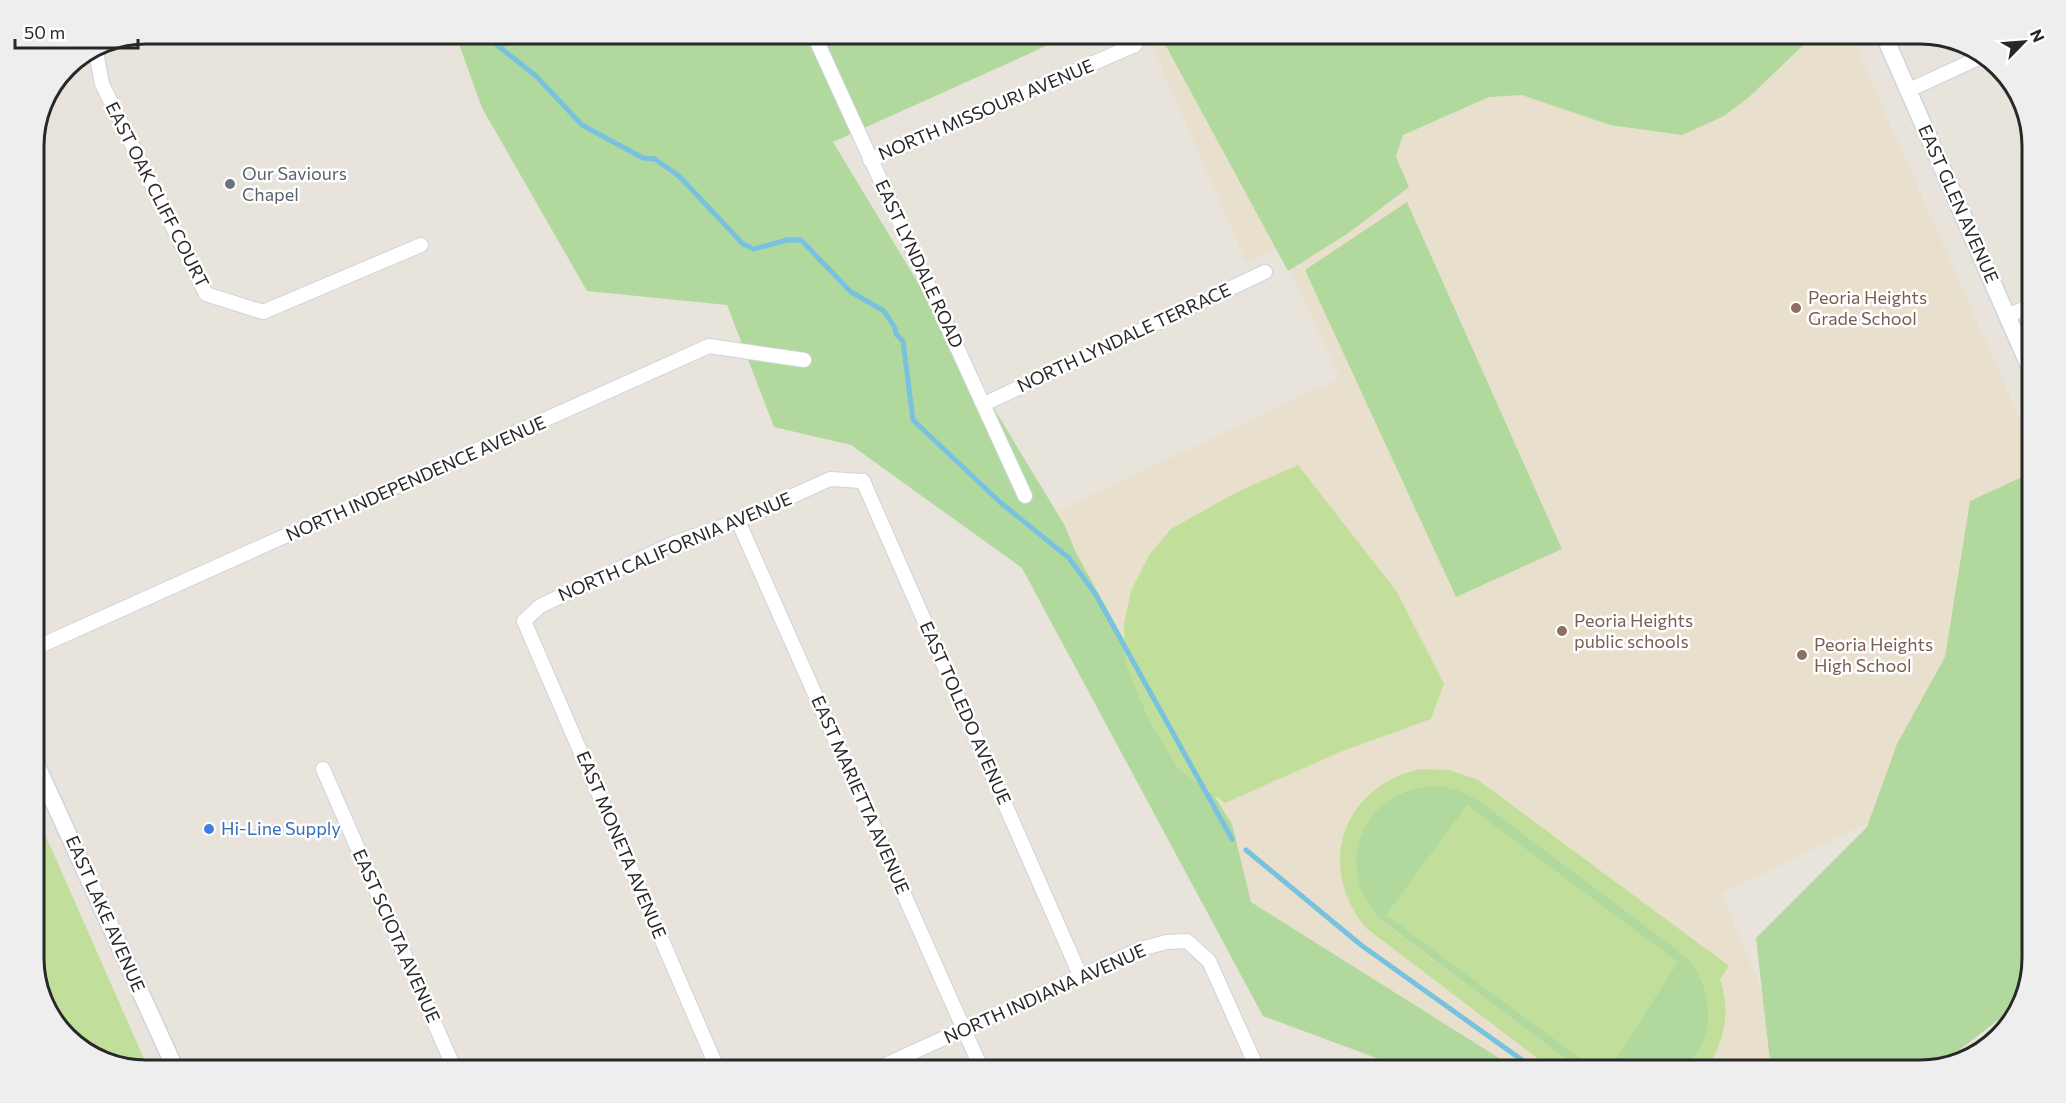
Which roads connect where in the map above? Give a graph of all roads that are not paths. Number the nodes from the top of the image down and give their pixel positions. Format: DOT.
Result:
graph roads {
  1 [pos="818,44"];
  2 [pos="1888,44"];
  3 [pos="1135,45"];
  4 [pos="97,56"];
  5 [pos="1975,60"];
  6 [pos="1909,90"];
  7 [pos="870,160"];
  8 [pos="422,244"];
  9 [pos="1265,272"];
  10 [pos="2022,310"];
  11 [pos="2007,316"];
  12 [pos="2022,350"];
  13 [pos="804,360"];
  14 [pos="984,404"];
  15 [pos="830,479"];
  16 [pos="1025,496"];
  17 [pos="738,521"];
  18 [pos="524,621"];
  19 [pos="44,644"];
  20 [pos="322,769"];
  21 [pos="44,781"];
  22 [pos="1080,975"];
  23 [pos="964,1030"];
  24 [pos="171,1060"];
  25 [pos="451,1060"];
  26 [pos="714,1060"];
  27 [pos="896,1060"];
  28 [pos="978,1060"];
  29 [pos="1254,1060"];
  1 -- 7 [label="street, EAST LYNDALE ROAD"];
  2 -- 6 [label="street, EAST GLEN AVENUE"];
  3 -- 7 [label="street, NORTH MISSOURI AVENUE"];
  4 -- 8 [label="street, EAST OAK CLIFF COURT"];
  5 -- 6 [label="street"];
  6 -- 11 [label="street, EAST GLEN AVENUE"];
  7 -- 14 [label="street, EAST LYNDALE ROAD"];
  9 -- 14 [label="street, NORTH LYNDALE TERRACE"];
  10 -- 11 [label="street"];
  11 -- 12 [label="street, EAST GLEN AVENUE"];
  13 -- 19 [label="street, NORTH INDEPENDENCE AVENUE"];
  14 -- 16 [label="street, EAST LYNDALE ROAD"];
  15 -- 17 [label="street, NORTH CALIFORNIA AVENUE"];
  15 -- 22 [label="street, EAST TOLEDO AVENUE"];
  17 -- 18 [label="street, NORTH CALIFORNIA AVENUE"];
  17 -- 23 [label="street, EAST MARIETTA AVENUE"];
  18 -- 26 [label="street, EAST MONETA AVENUE"];
  20 -- 25 [label="street, EAST SCIOTA AVENUE"];
  21 -- 24 [label="street, EAST LAKE AVENUE"];
  22 -- 23 [label="street, NORTH INDIANA AVENUE"];
  22 -- 29 [label="street, NORTH INDIANA AVENUE"];
  23 -- 27 [label="street, NORTH INDIANA AVENUE"];
  23 -- 28 [label="street, EAST MARIETTA AVENUE"];
}
